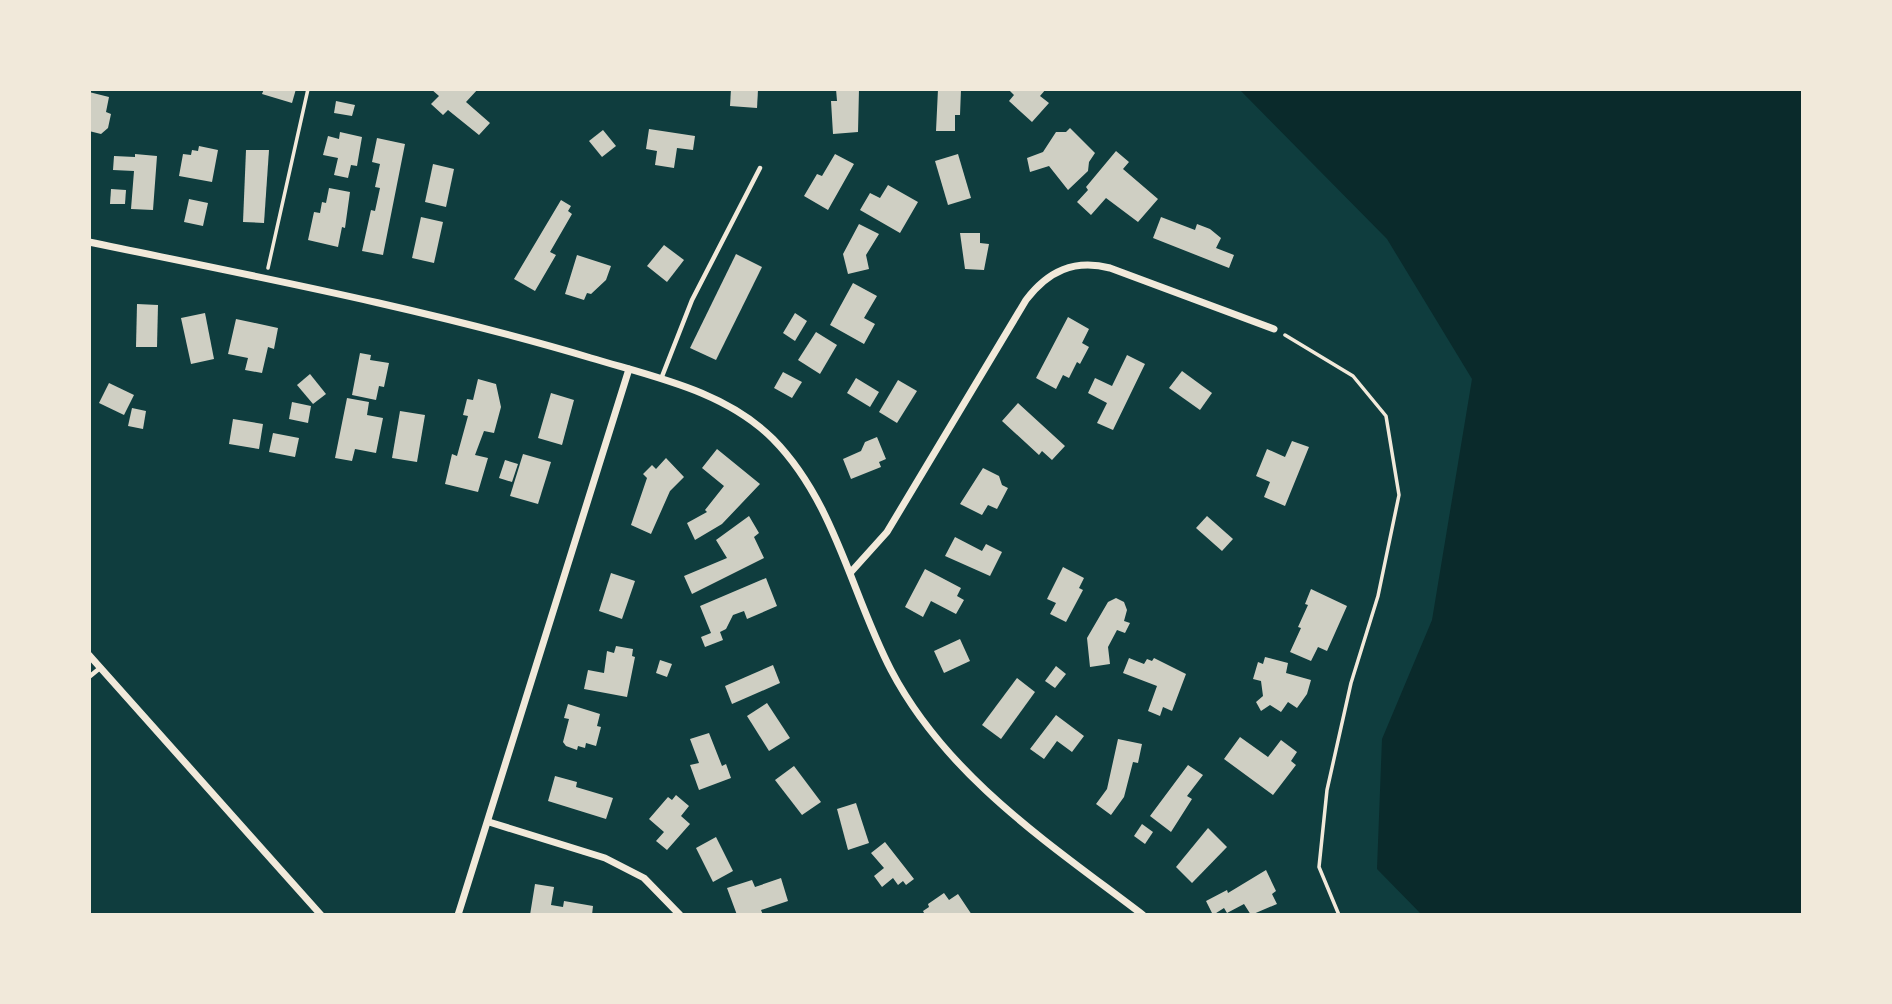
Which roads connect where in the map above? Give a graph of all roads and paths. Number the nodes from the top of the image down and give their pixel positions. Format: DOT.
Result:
graph roads {
  1 [pos="308,89"];
  2 [pos="760,168"];
  3 [pos="89,242"];
  4 [pos="266,278"];
  5 [pos="1274,329"];
  6 [pos="629,369"];
  7 [pos="661,379"];
  8 [pos="851,572"];
  9 [pos="89,655"];
  10 [pos="100,667"];
  11 [pos="89,677"];
  12 [pos="489,822"];
  13 [pos="321,915"];
  14 [pos="458,915"];
  15 [pos="680,915"];
  16 [pos="1143,915"];
  17 [pos="1339,915"];
  1 -- 4 [label="path"];
  2 -- 7 [label="lane"];
  3 -- 4 [label="street"];
  4 -- 6 [label="street"];
  5 -- 8 [label="street"];
  5 -- 17 [label="path"];
  6 -- 7 [label="street"];
  6 -- 12 [label="street"];
  7 -- 8 [label="street"];
  8 -- 16 [label="street"];
  9 -- 10 [label="street"];
  10 -- 11 [label="lane"];
  10 -- 13 [label="street"];
  12 -- 14 [label="street"];
  12 -- 15 [label="street"];
}
